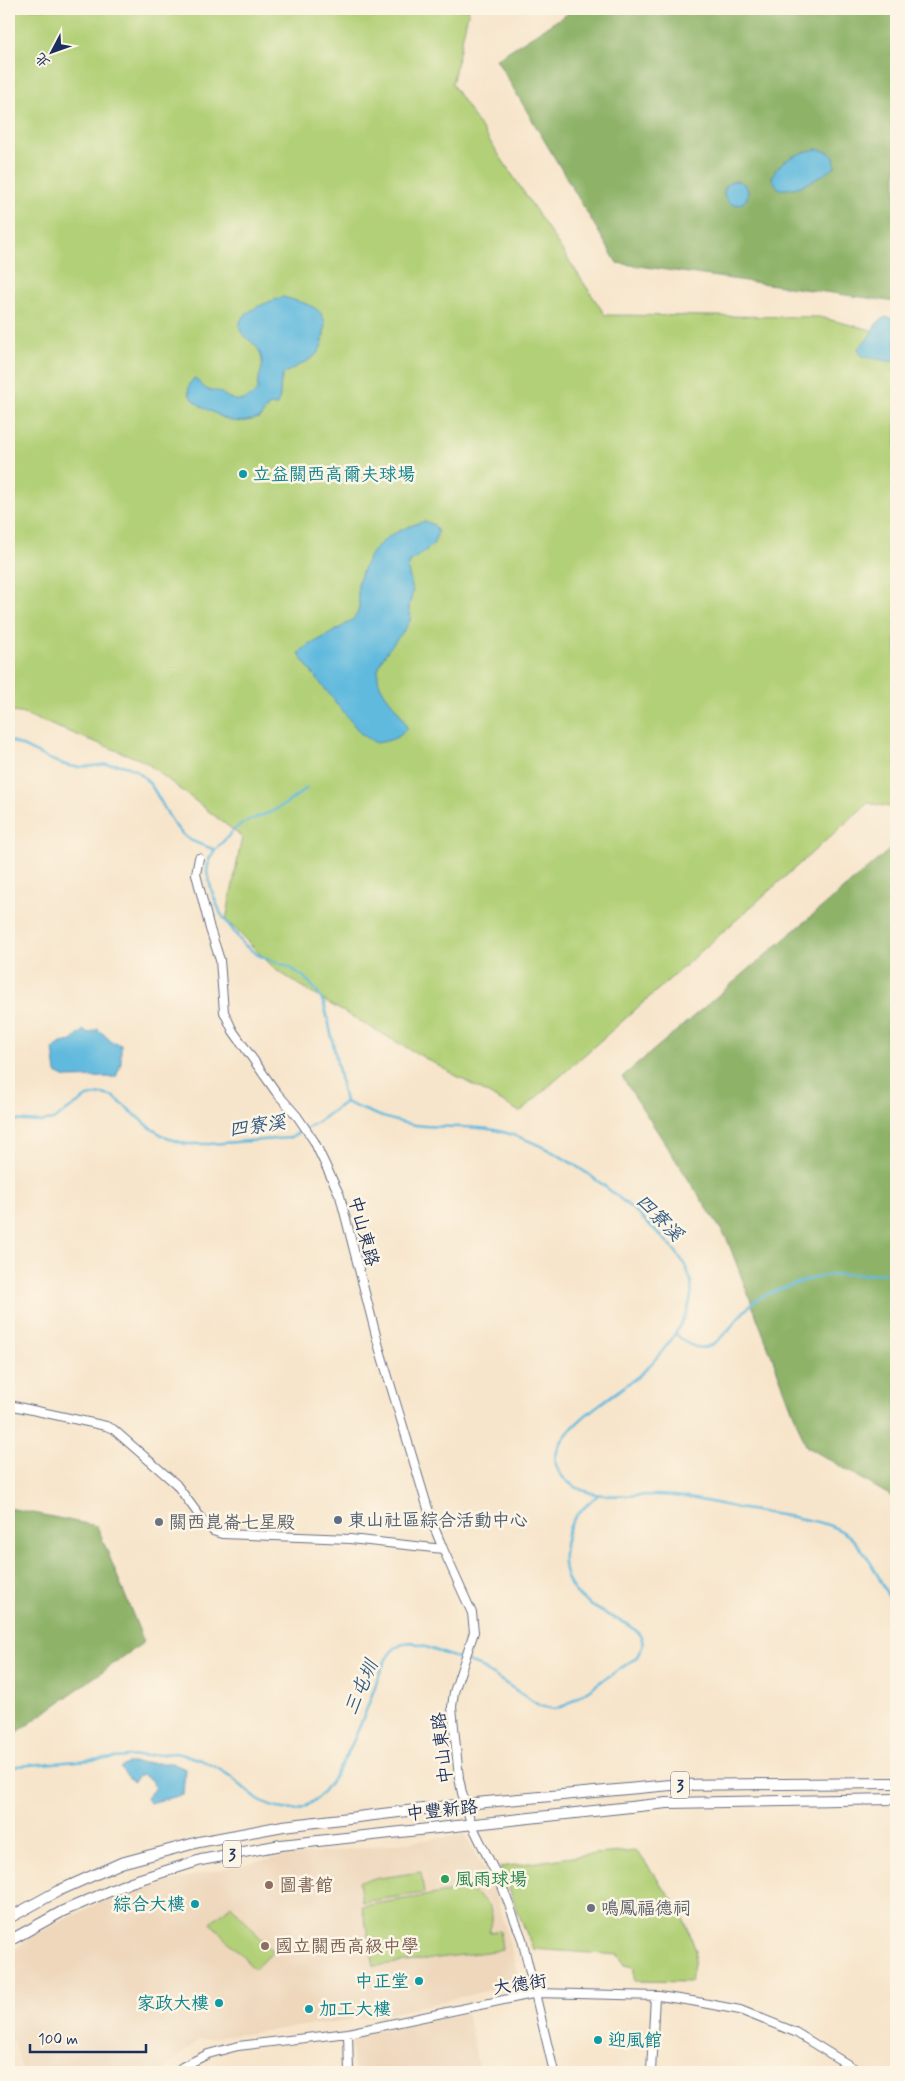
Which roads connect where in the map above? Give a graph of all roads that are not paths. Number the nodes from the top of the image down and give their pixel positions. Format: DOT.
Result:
graph roads {
  1 [pos="200,858"];
  2 [pos="9,1405"];
  3 [pos="442,1549"];
  4 [pos="896,1783"];
  5 [pos="896,1799"];
  6 [pos="465,1804"];
  7 [pos="471,1823"];
  8 [pos="9,1918"];
  9 [pos="9,1941"];
  10 [pos="537,1993"];
  11 [pos="655,1996"];
  12 [pos="348,2033"];
  13 [pos="178,2072"];
  14 [pos="350,2072"];
  15 [pos="554,2072"];
  16 [pos="651,2072"];
  17 [pos="860,2072"];
  1 -- 3 [label="street, 中山東路"];
  2 -- 3 [label="street"];
  3 -- 6 [label="street, 中山東路"];
  4 -- 6 [label="main road, 中豐新路 / 3"];
  5 -- 7 [label="main road, 中豐新路 / 3"];
  6 -- 7 [label="street, 中山東路"];
  6 -- 8 [label="main road, 中豐新路 / 3"];
  7 -- 9 [label="main road, 中豐新路 / 3"];
  7 -- 10 [label="street, 中山東路"];
  10 -- 11 [label="street, 大德街"];
  10 -- 12 [label="street, 大德街"];
  10 -- 15 [label="street, 中山東路"];
  11 -- 16 [label="street"];
  11 -- 17 [label="street, 大德街"];
  12 -- 13 [label="street, 大德街"];
  12 -- 14 [label="street"];
}
